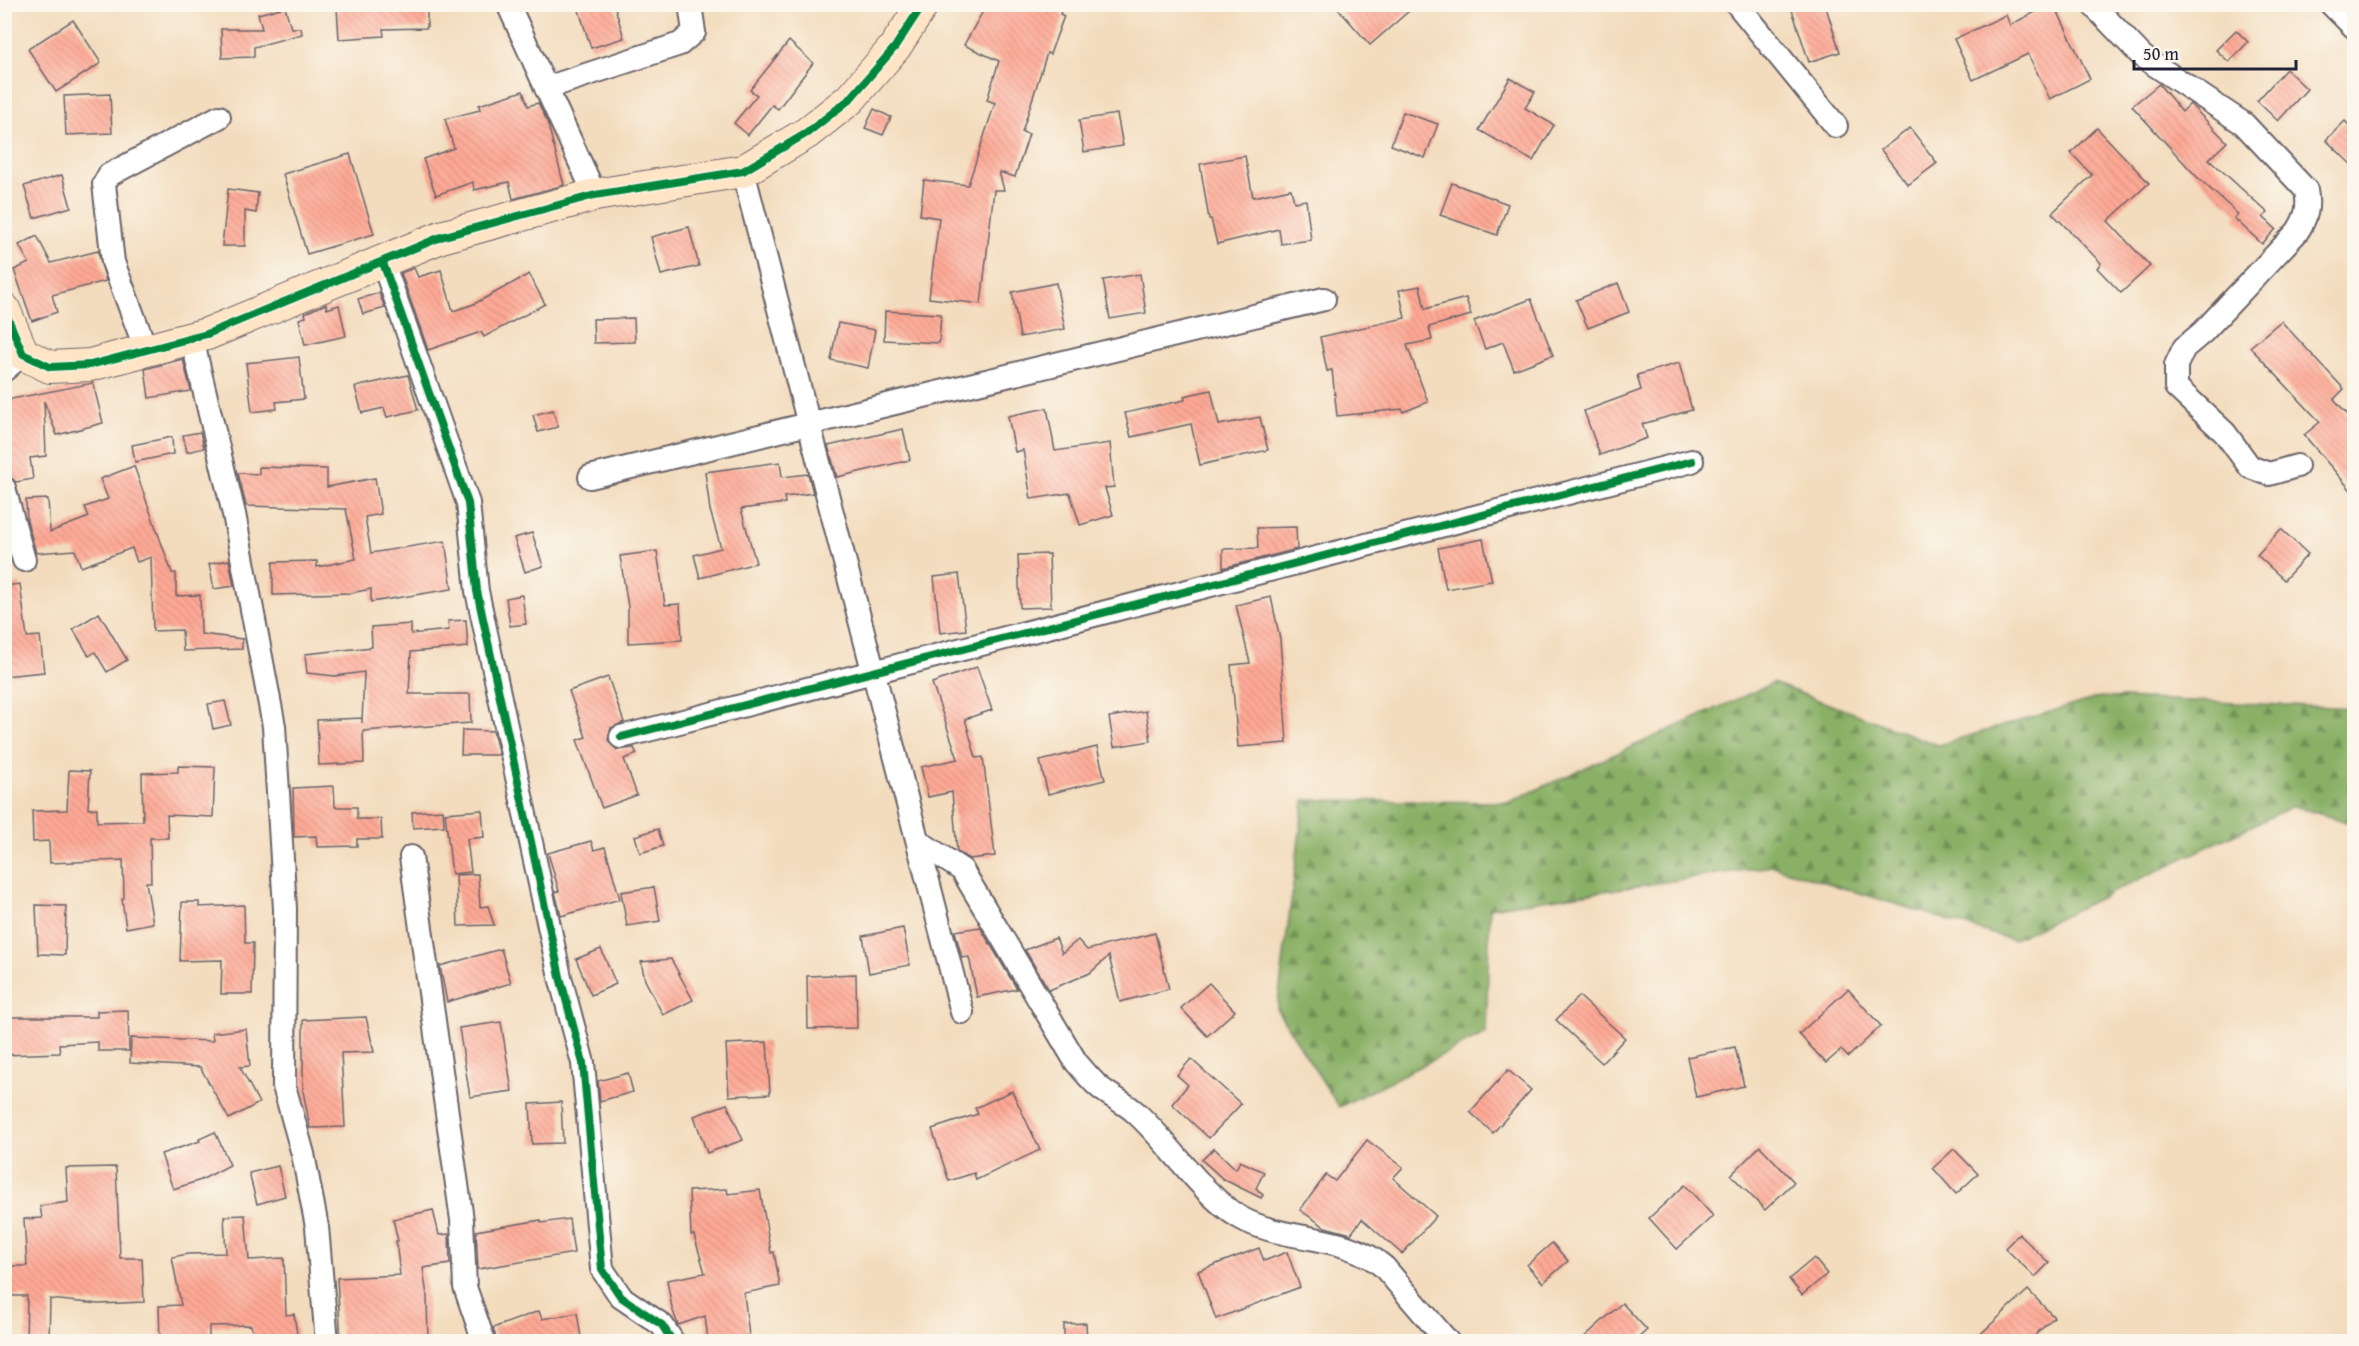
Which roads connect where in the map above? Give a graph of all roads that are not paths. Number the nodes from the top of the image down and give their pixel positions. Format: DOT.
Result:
graph roads {
  1 [pos="508,4"];
  2 [pos="690,4"];
  3 [pos="923,4"];
  4 [pos="1737,4"];
  5 [pos="2092,4"];
  6 [pos="2331,4"];
  7 [pos="2355,27"];
  8 [pos="546,88"];
  9 [pos="219,117"];
  10 [pos="1836,126"];
  11 [pos="743,171"];
  12 [pos="595,195"];
  13 [pos="383,263"];
  14 [pos="1324,299"];
  15 [pos="4,309"];
  16 [pos="192,339"];
  17 [pos="146,350"];
  18 [pos="14,362"];
  19 [pos="808,422"];
  20 [pos="1692,461"];
  21 [pos="2297,466"];
  22 [pos="590,477"];
  23 [pos="4,488"];
  24 [pos="24,560"];
  25 [pos="873,670"];
  26 [pos="621,737"];
  27 [pos="918,841"];
  28 [pos="411,857"];
  29 [pos="962,1012"];
  30 [pos="327,1341"];
  31 [pos="484,1341"];
  32 [pos="673,1341"];
  33 [pos="1448,1341"];
  1 -- 8 [label="street"];
  2 -- 8 [label="street"];
  3 -- 11 [label="street"];
  4 -- 10 [label="street"];
  5 -- 21 [label="street"];
  6 -- 7 [label="street"];
  8 -- 12 [label="street"];
  9 -- 17 [label="street"];
  11 -- 12 [label="street"];
  11 -- 19 [label="street"];
  12 -- 13 [label="street"];
  13 -- 16 [label="street"];
  13 -- 32 [label="street"];
  14 -- 19 [label="street"];
  15 -- 18 [label="street"];
  16 -- 17 [label="street"];
  16 -- 30 [label="street"];
  17 -- 18 [label="street"];
  19 -- 22 [label="street"];
  19 -- 25 [label="street"];
  20 -- 25 [label="street"];
  23 -- 24 [label="street"];
  25 -- 26 [label="street"];
  25 -- 27 [label="street"];
  27 -- 29 [label="street"];
  27 -- 33 [label="street"];
  28 -- 31 [label="street"];
}
